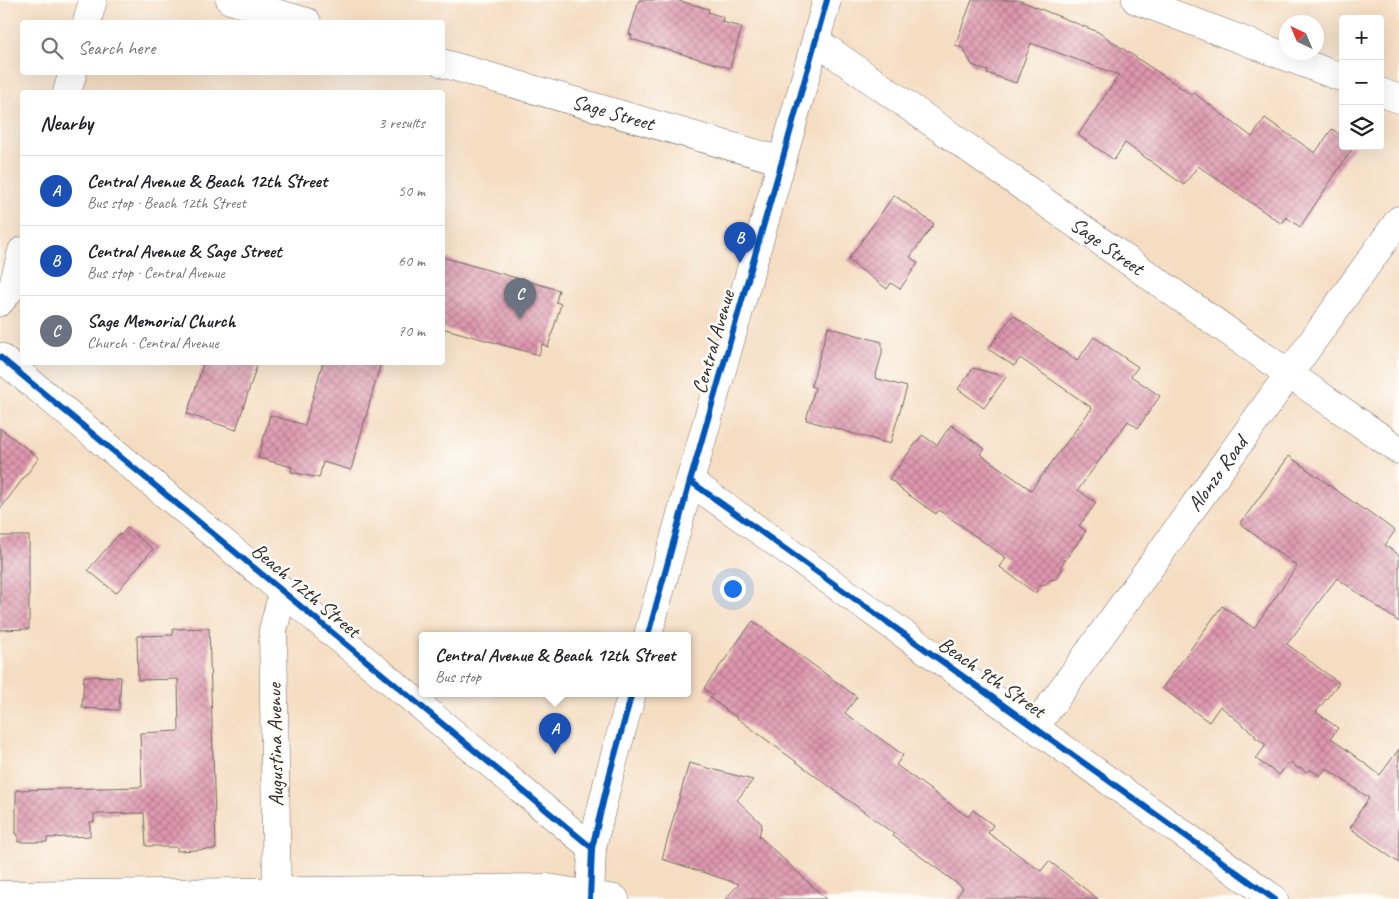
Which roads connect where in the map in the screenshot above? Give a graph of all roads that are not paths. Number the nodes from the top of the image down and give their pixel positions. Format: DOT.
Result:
graph roads {
  1 [pos="93,0"];
  2 [pos="230,0"];
  3 [pos="827,0"];
  4 [pos="1136,0"];
  5 [pos="88,20"];
  6 [pos="300,20"];
  7 [pos="816,41"];
  8 [pos="445,64"];
  9 [pos="72,75"];
  10 [pos="1339,76"];
  11 [pos="68,90"];
  12 [pos="1384,93"];
  13 [pos="1399,99"];
  14 [pos="782,161"];
  15 [pos="1399,220"];
  16 [pos="20,260"];
  17 [pos="0,302"];
  18 [pos="0,357"];
  19 [pos="1289,374"];
  20 [pos="1399,450"];
  21 [pos="690,481"];
  22 [pos="283,592"];
  23 [pos="649,632"];
  24 [pos="631,697"];
  25 [pos="1035,727"];
  26 [pos="592,848"];
  27 [pos="277,895"];
  28 [pos="0,896"];
  29 [pos="598,898"];
  30 [pos="1274,899"];
  1 -- 5 [label="street"];
  2 -- 6 [label="street"];
  3 -- 7 [label="street, Central Avenue"];
  4 -- 10 [label="street"];
  7 -- 14 [label="street, Central Avenue"];
  7 -- 19 [label="street, Sage Street"];
  8 -- 14 [label="street, Sage Street"];
  9 -- 11 [label="street"];
  12 -- 13 [label="street"];
  14 -- 21 [label="street, Central Avenue"];
  15 -- 19 [label="street, Alonzo Road"];
  16 -- 17 [label="street"];
  18 -- 22 [label="street, Beach 12th Street"];
  19 -- 20 [label="street, Sage Street"];
  19 -- 25 [label="street, Alonzo Road"];
  21 -- 23 [label="street, Central Avenue"];
  21 -- 25 [label="street, Beach 9th Street"];
  22 -- 26 [label="street, Beach 12th Street"];
  22 -- 27 [label="street, Augustina Avenue"];
  24 -- 26 [label="street"];
  25 -- 30 [label="street, Beach 9th Street"];
  26 -- 29 [label="street"];
  27 -- 28 [label="street"];
  27 -- 29 [label="street"];
}
